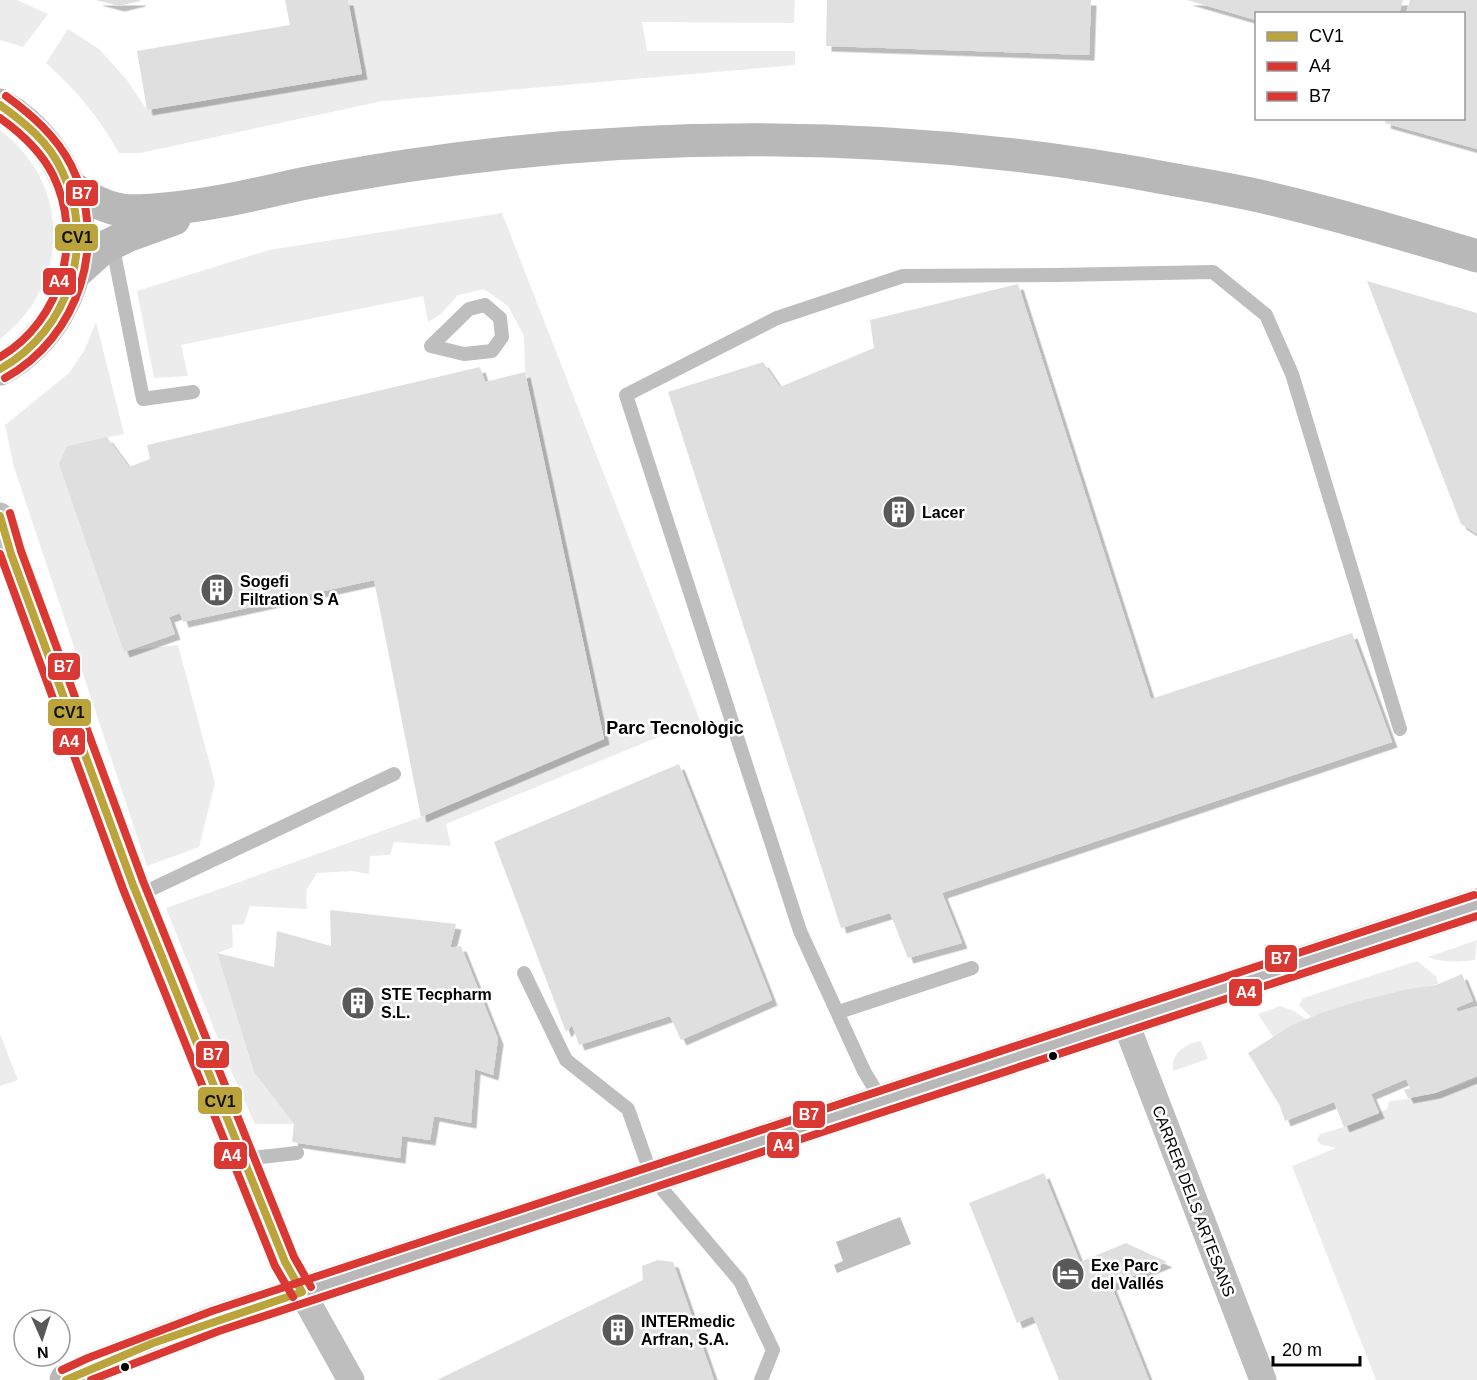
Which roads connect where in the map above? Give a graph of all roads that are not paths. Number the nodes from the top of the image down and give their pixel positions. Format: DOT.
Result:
graph roads {
  1 [pos="0,105"];
  2 [pos="70,187"];
  3 [pos="206,205"];
  4 [pos="112,243"];
  5 [pos="1477,256"];
  6 [pos="74,274"];
  7 [pos="431,346"];
  8 [pos="0,369"];
  9 [pos="193,392"];
  10 [pos="0,516"];
  11 [pos="1400,729"];
  12 [pos="394,774"];
  13 [pos="137,896"];
  14 [pos="1477,905"];
  15 [pos="972,968"];
  16 [pos="524,973"];
  17 [pos="838,1012"];
  18 [pos="1125,1021"];
  19 [pos="882,1101"];
  20 [pos="297,1153"];
  21 [pos="243,1159"];
  22 [pos="652,1177"];
  23 [pos="302,1292"];
  24 [pos="66,1380"];
  25 [pos="351,1380"];
  26 [pos="760,1380"];
  27 [pos="1263,1380"];
  1 -- 2 [label="main road"];
  2 -- 3 [label="main road"];
  2 -- 6 [label="main road"];
  3 -- 4 [label="main road"];
  3 -- 5 [label="main road"];
  4 -- 6 [label="main road"];
  4 -- 9 [label="lane"];
  6 -- 8 [label="main road"];
  7 -- 7 [label="lane"];
  10 -- 13 [label="street"];
  11 -- 17 [label="lane"];
  12 -- 13 [label="lane"];
  13 -- 21 [label="street"];
  14 -- 18 [label="main road"];
  15 -- 17 [label="lane"];
  16 -- 22 [label="lane"];
  17 -- 19 [label="lane"];
  18 -- 19 [label="main road"];
  18 -- 27 [label="street, CARRER DELS ARTESANS"];
  19 -- 22 [label="main road"];
  20 -- 21 [label="lane"];
  21 -- 23 [label="street"];
  22 -- 23 [label="main road"];
  22 -- 26 [label="lane"];
  23 -- 24 [label="main road"];
  23 -- 25 [label="street"];
}
